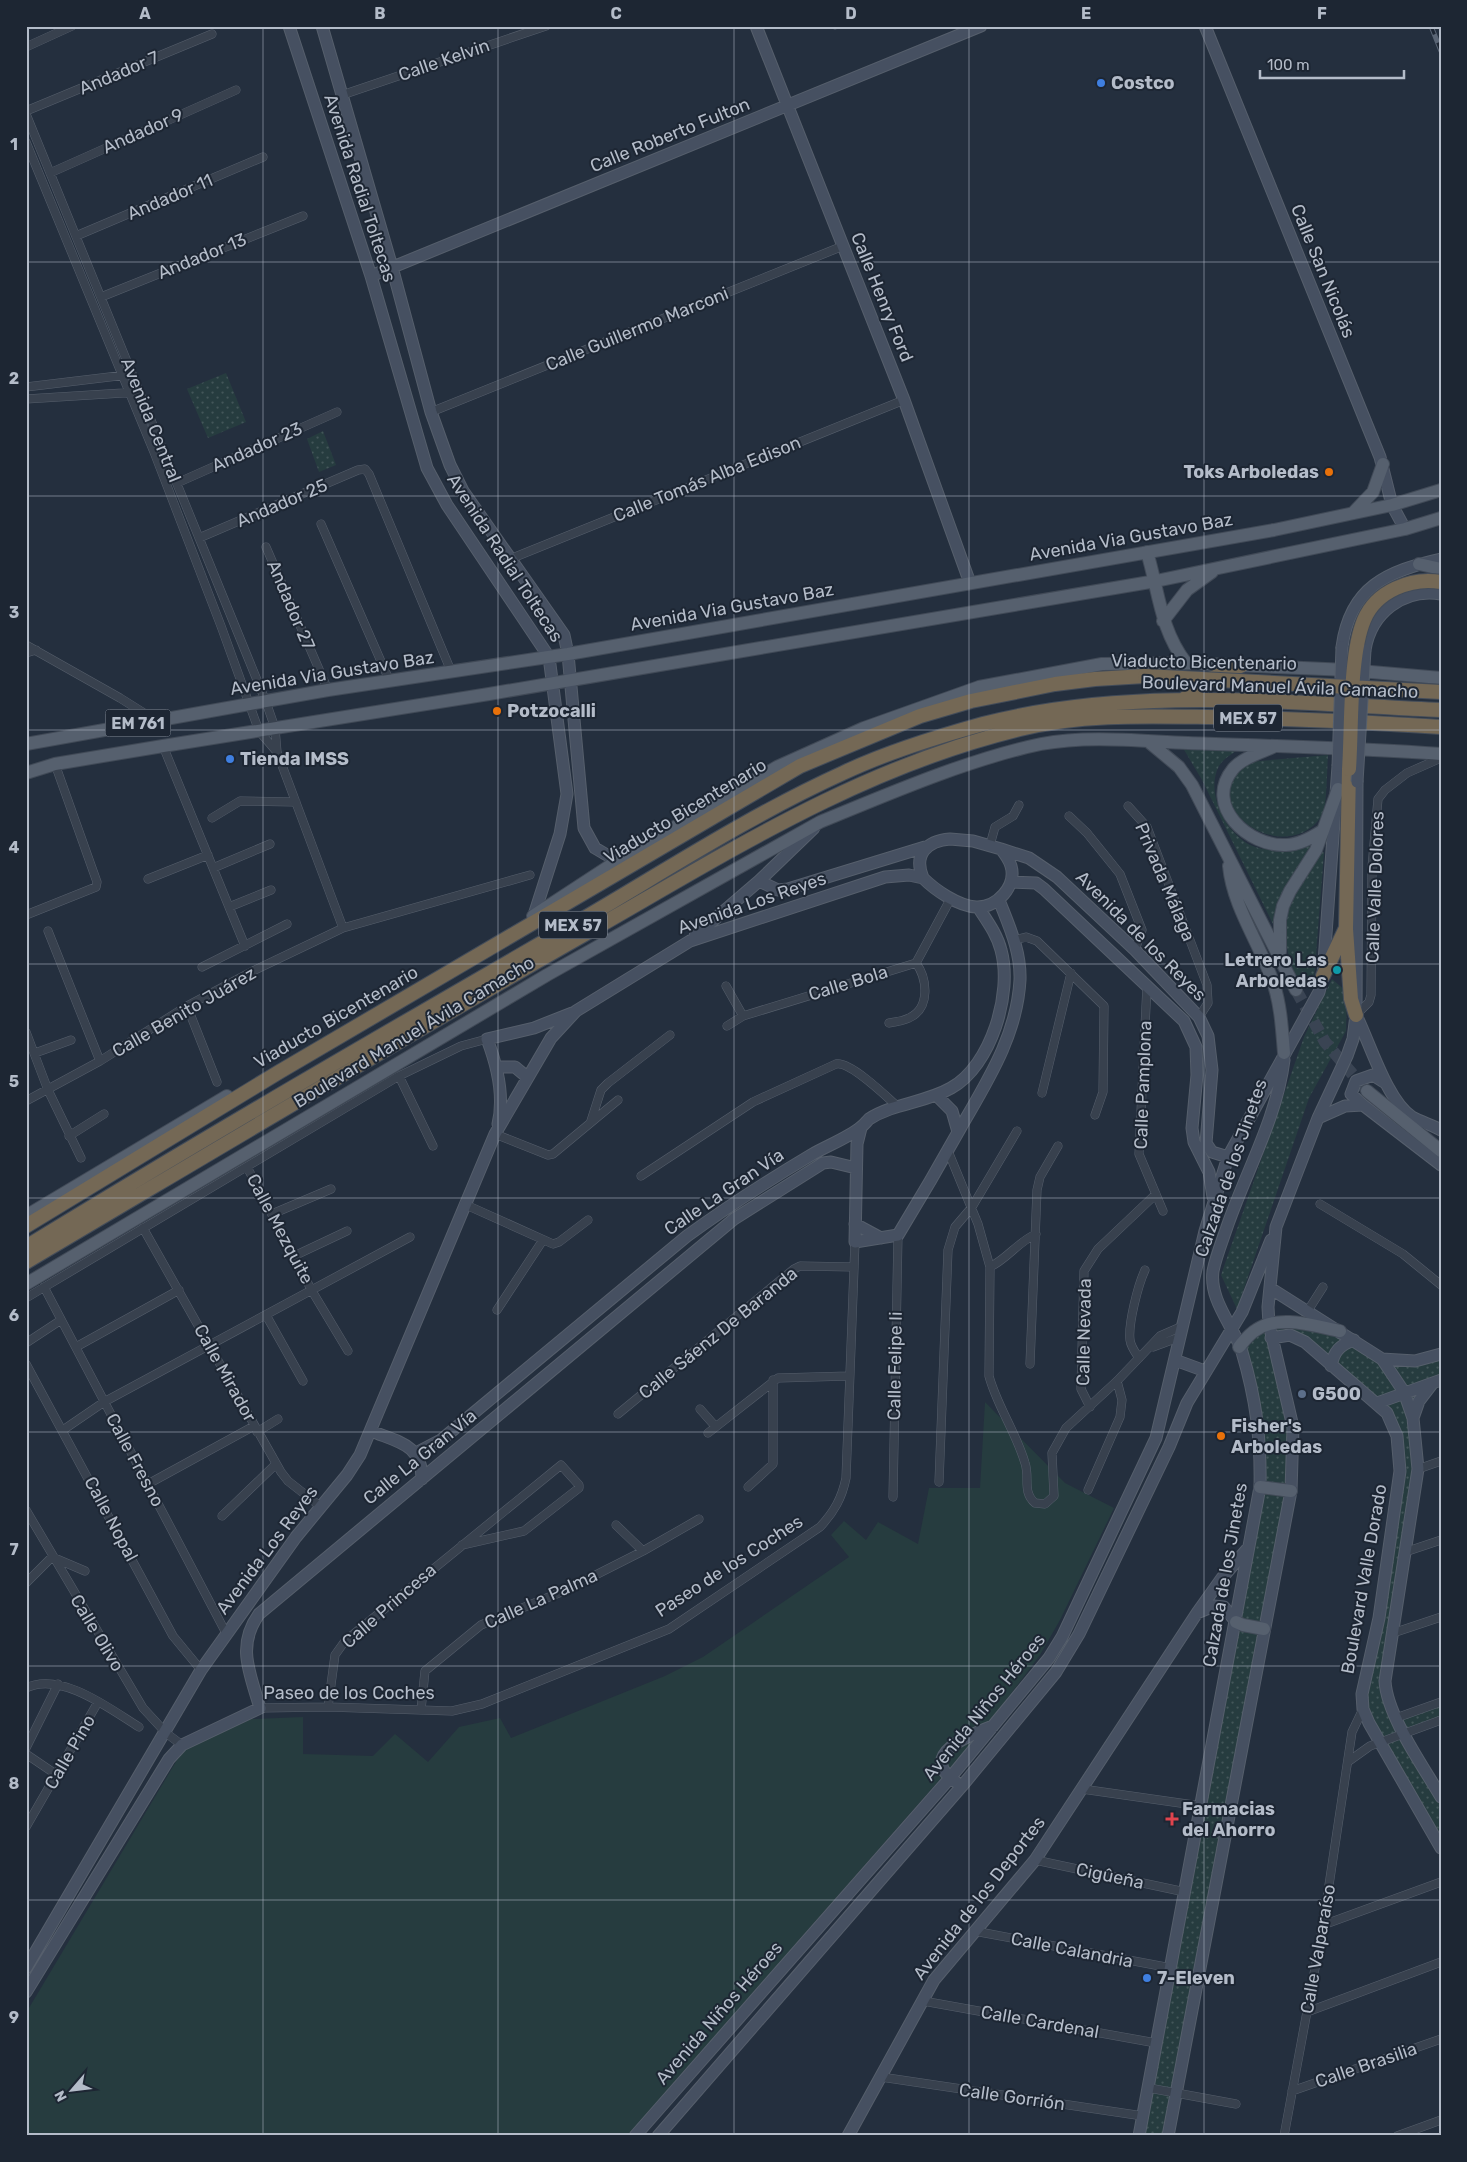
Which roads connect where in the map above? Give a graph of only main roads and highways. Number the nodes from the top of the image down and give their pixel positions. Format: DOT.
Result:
graph roads {
  1 [pos="1382,464"];
  2 [pos="1441,490"];
  3 [pos="1352,514"];
  4 [pos="1441,518"];
  5 [pos="1147,552"];
  6 [pos="1419,564"];
  7 [pos="1441,569"];
  8 [pos="1216,570"];
  9 [pos="1156,581"];
  10 [pos="1441,582"];
  11 [pos="1163,621"];
  12 [pos="1186,662"];
  13 [pos="1242,665"];
  14 [pos="1441,678"];
  15 [pos="1441,692"];
  16 [pos="1183,700"];
  17 [pos="1441,710"];
  18 [pos="1441,727"];
  19 [pos="1149,742"];
  20 [pos="26,744"];
  21 [pos="1275,746"];
  22 [pos="1441,754"];
  23 [pos="26,773"];
  24 [pos="1338,789"];
  25 [pos="1322,831"];
  26 [pos="1228,856"];
  27 [pos="1346,929"];
  28 [pos="1280,957"];
  29 [pos="1323,976"];
  30 [pos="1296,990"];
  31 [pos="1356,1015"];
  32 [pos="1284,1053"];
  33 [pos="1367,1091"];
  34 [pos="1441,1151"];
  35 [pos="26,1216"];
  36 [pos="26,1226"];
  37 [pos="26,1247"];
  38 [pos="26,1262"];
  39 [pos="26,1284"];
  40 [pos="1340,1331"];
  41 [pos="1240,1347"];
  42 [pos="1260,1487"];
  43 [pos="1290,1491"];
  44 [pos="1236,1622"];
  45 [pos="1264,1629"];
  1 -- 3 [label="main road"];
  2 -- 3 [label="main road, Avenida Via Gustavo Baz"];
  3 -- 5 [label="main road, Avenida Via Gustavo Baz"];
  4 -- 8 [label="main road"];
  5 -- 9 [label="main road"];
  5 -- 20 [label="main road, Avenida Via Gustavo Baz / EM 761"];
  6 -- 7 [label="main road"];
  8 -- 9 [label="main road"];
  8 -- 11 [label="main road"];
  9 -- 11 [label="main road"];
  9 -- 23 [label="main road, EM 761"];
  10 -- 27 [label="highway, bridge"];
  11 -- 12 [label="main road"];
  12 -- 13 [label="main road, Boulevard Manuel Ávila Camacho"];
  12 -- 35 [label="main road, Boulevard Manuel Ávila Camacho"];
  13 -- 14 [label="main road, Boulevard Manuel Ávila Camacho"];
  13 -- 16 [label="highway"];
  15 -- 36 [label="highway, Viaducto Bicentenario, bridge"];
  16 -- 17 [label="highway, Boulevard Manuel Ávila Camacho / MEX 57"];
  16 -- 37 [label="highway, Boulevard Manuel Ávila Camacho / MEX 57"];
  18 -- 38 [label="highway, Boulevard Manuel Ávila Camacho / MEX 57"];
  19 -- 21 [label="main road, Boulevard Manuel Ávila Camacho"];
  19 -- 26 [label="main road"];
  19 -- 39 [label="main road, Boulevard Manuel Ávila Camacho"];
  21 -- 22 [label="main road, Boulevard Manuel Ávila Camacho"];
  21 -- 25 [label="main road"];
  24 -- 25 [label="main road"];
  25 -- 28 [label="main road"];
  26 -- 28 [label="main road"];
  26 -- 32 [label="main road"];
  27 -- 29 [label="highway"];
  27 -- 31 [label="highway"];
  28 -- 30 [label="main road"];
  33 -- 34 [label="main road"];
  40 -- 41 [label="main road"];
  42 -- 43 [label="main road"];
  44 -- 45 [label="main road"];
}
